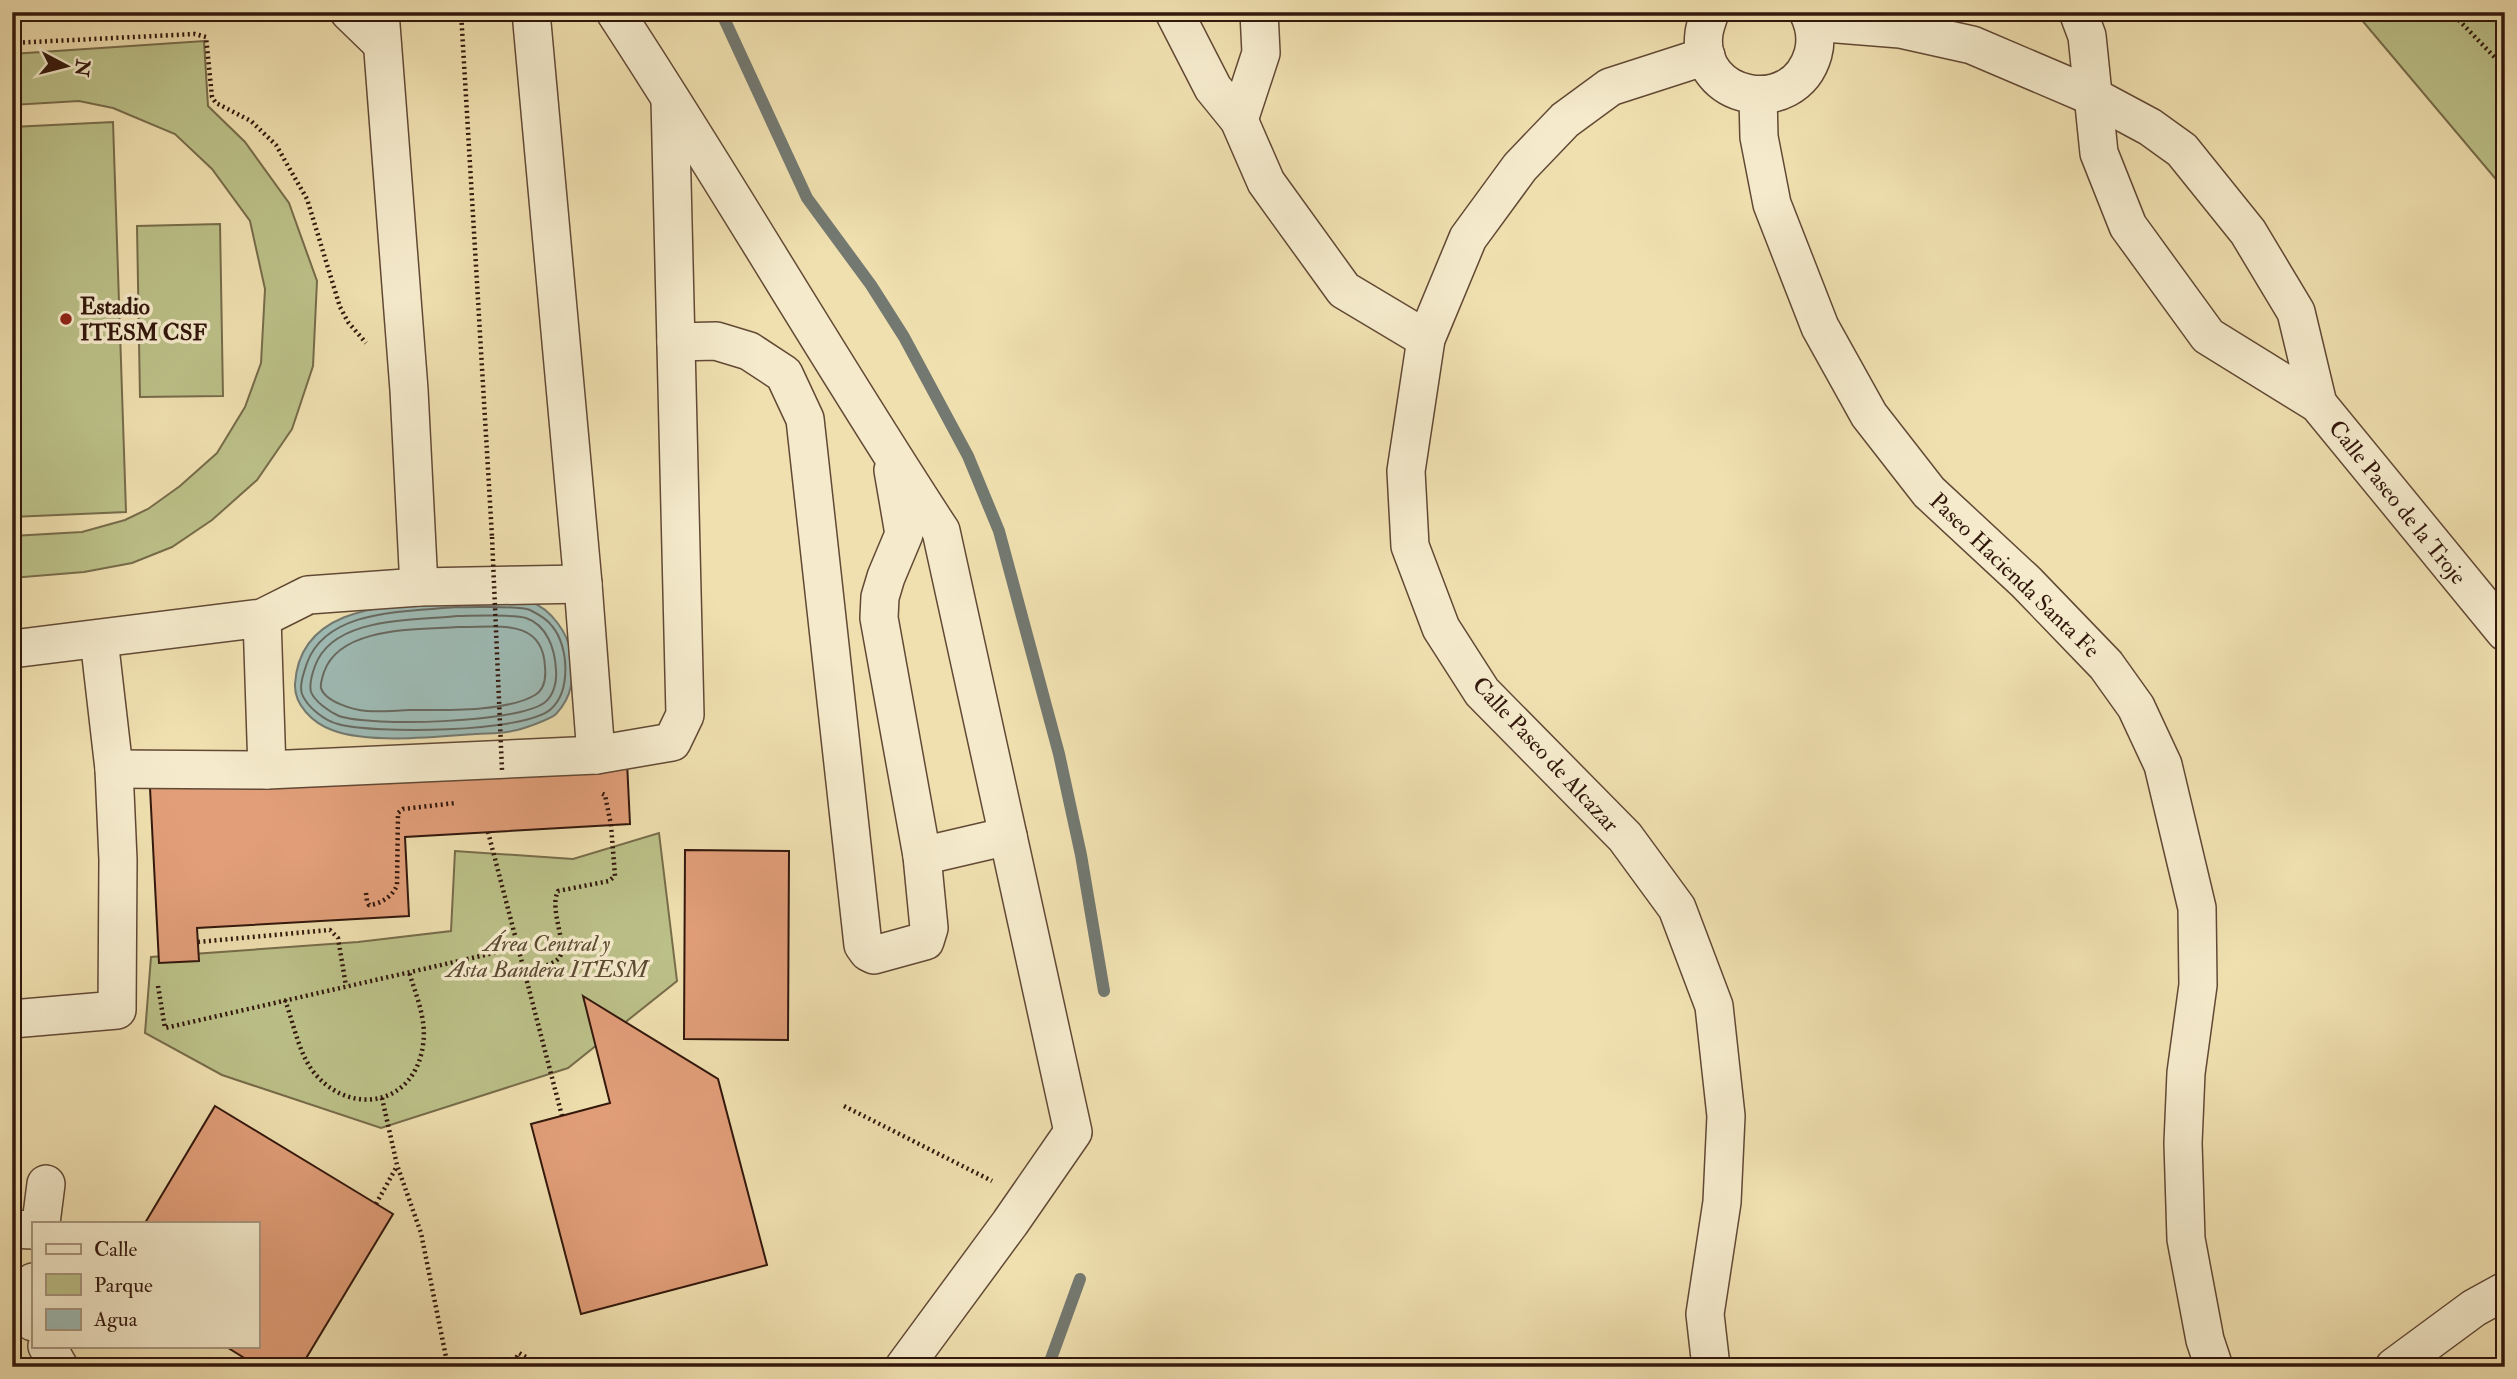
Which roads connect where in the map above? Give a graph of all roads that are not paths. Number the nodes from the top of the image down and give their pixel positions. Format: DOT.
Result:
graph roads {
  1 [pos="349,12"];
  2 [pos="531,12"];
  3 [pos="615,12"];
  4 [pos="1174,12"];
  5 [pos="1259,12"];
  6 [pos="1710,12"];
  7 [pos="2078,12"];
  8 [pos="1810,17"];
  9 [pos="381,28"];
  10 [pos="1706,56"];
  11 [pos="1758,96"];
  12 [pos="670,97"];
  13 [pos="2094,97"];
  14 [pos="1238,120"];
  15 [pos="1426,339"];
  16 [pos="676,342"];
  17 [pos="2318,404"];
  18 [pos="890,453"];
  19 [pos="583,584"];
  20 [pos="419,586"];
  21 [pos="262,618"];
  22 [pos="2504,633"];
  23 [pos="99,639"];
  24 [pos="12,649"];
  25 [pos="596,755"];
  26 [pos="114,769"];
  27 [pos="267,770"];
  28 [pos="1008,836"];
  29 [pos="922,856"];
  30 [pos="12,1018"];
  31 [pos="46,1184"];
  32 [pos="41,1222"];
  33 [pos="12,1229"];
  34 [pos="32,1230"];
  35 [pos="2505,1291"];
  36 [pos="48,1348"];
  37 [pos="59,1367"];
  38 [pos="905,1367"];
  39 [pos="1711,1367"];
  40 [pos="2214,1367"];
  41 [pos="2394,1367"];
  1 -- 9 [label="street"];
  2 -- 19 [label="street"];
  3 -- 12 [label="street"];
  4 -- 14 [label="street"];
  5 -- 14 [label="street"];
  6 -- 10 [label="street"];
  7 -- 13 [label="street, Calle Paseo de la Troje"];
  8 -- 11 [label="street"];
  8 -- 13 [label="street, Calle Paseo de la Troje"];
  9 -- 20 [label="street"];
  10 -- 11 [label="street"];
  10 -- 15 [label="street, Calle Paseo de Alcazar"];
  11 -- 40 [label="street, Paseo Hacienda Santa Fe"];
  12 -- 16 [label="street"];
  12 -- 18 [label="street"];
  13 -- 17 [label="street, Calle Paseo de la Troje"];
  13 -- 17 [label="street, Calle Paseo de la Troje"];
  14 -- 15 [label="street"];
  15 -- 39 [label="street, Calle Paseo de Alcazar"];
  16 -- 25 [label="street"];
  16 -- 29 [label="street"];
  17 -- 22 [label="street, Calle Paseo de la Troje"];
  18 -- 28 [label="street"];
  18 -- 29 [label="street"];
  19 -- 20 [label="street"];
  19 -- 25 [label="street"];
  20 -- 21 [label="street"];
  21 -- 23 [label="street"];
  21 -- 27 [label="street"];
  23 -- 24 [label="street"];
  23 -- 26 [label="street"];
  25 -- 27 [label="street"];
  26 -- 27 [label="street"];
  26 -- 30 [label="street"];
  28 -- 29 [label="street"];
  28 -- 38 [label="street"];
  31 -- 32 [label="street"];
  33 -- 34 [label="street"];
  35 -- 41 [label="street"];
  36 -- 37 [label="street"];
}
